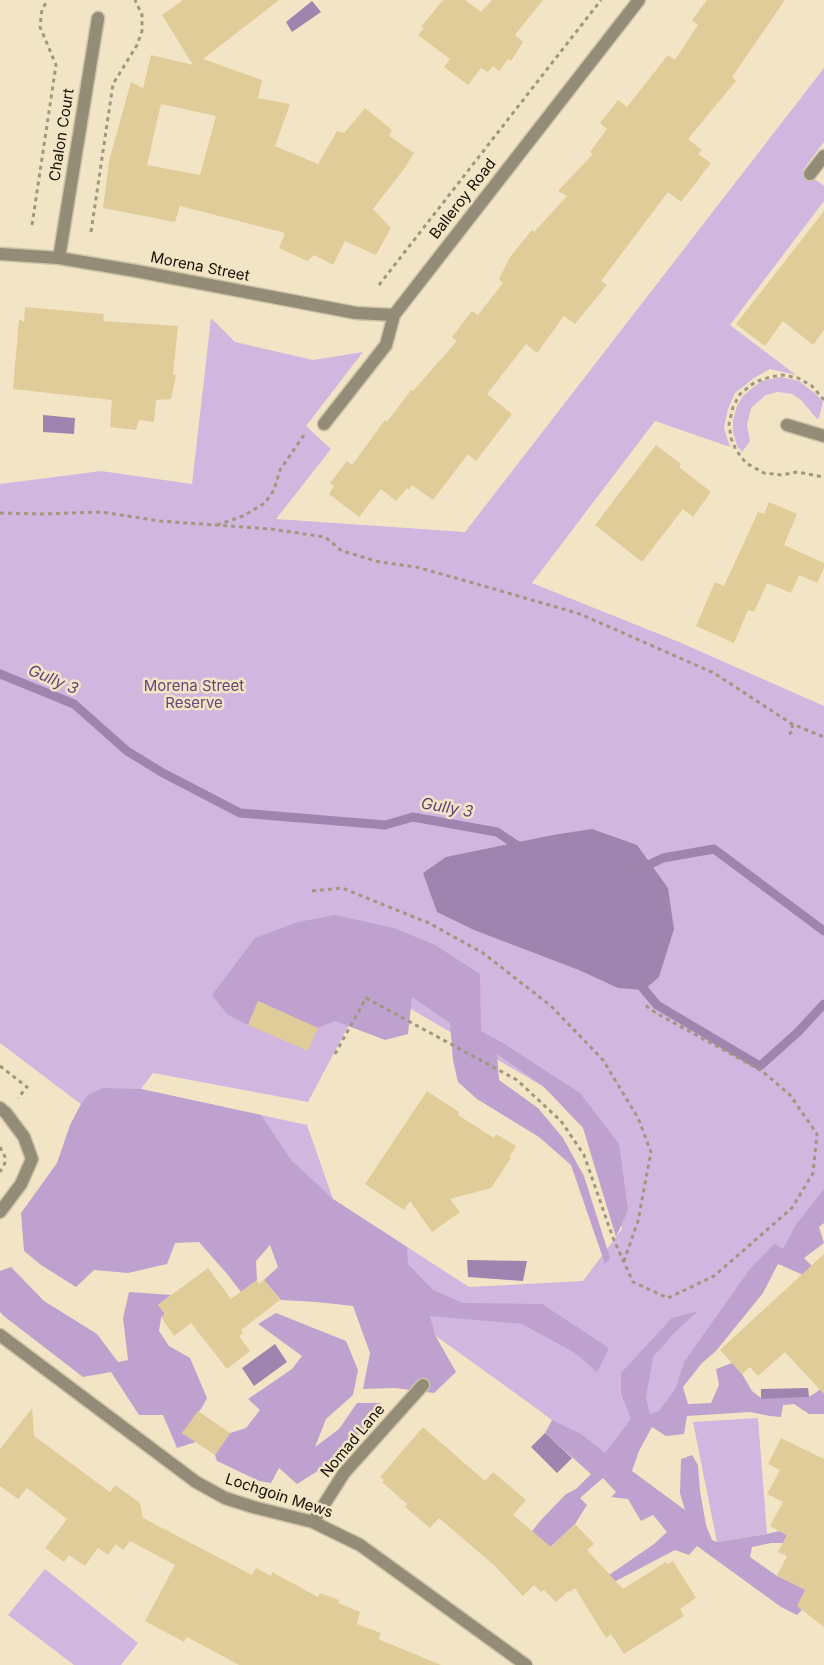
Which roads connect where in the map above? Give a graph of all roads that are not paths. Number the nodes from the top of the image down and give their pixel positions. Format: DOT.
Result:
graph roads {
  1 [pos="639,0"];
  2 [pos="98,18"];
  3 [pos="824,156"];
  4 [pos="810,174"];
  5 [pos="0,254"];
  6 [pos="58,258"];
  7 [pos="394,315"];
  8 [pos="324,424"];
  9 [pos="787,425"];
  10 [pos="824,436"];
  11 [pos="0,1108"];
  12 [pos="0,1212"];
  13 [pos="0,1335"];
  14 [pos="423,1386"];
  15 [pos="314,1522"];
  16 [pos="526,1665"];
  1 -- 7 [label="street, Balleroy Road"];
  2 -- 6 [label="street, Chalon Court"];
  3 -- 4 [label="street"];
  5 -- 6 [label="street, Morena Street"];
  6 -- 7 [label="street, Morena Street"];
  7 -- 8 [label="street, Balleroy Road"];
  9 -- 10 [label="street"];
  11 -- 12 [label="street"];
  13 -- 15 [label="street, Lochgoin Mews"];
  14 -- 15 [label="street, Nomad Lane"];
  15 -- 16 [label="street, Lochgoin Mews"];
}
